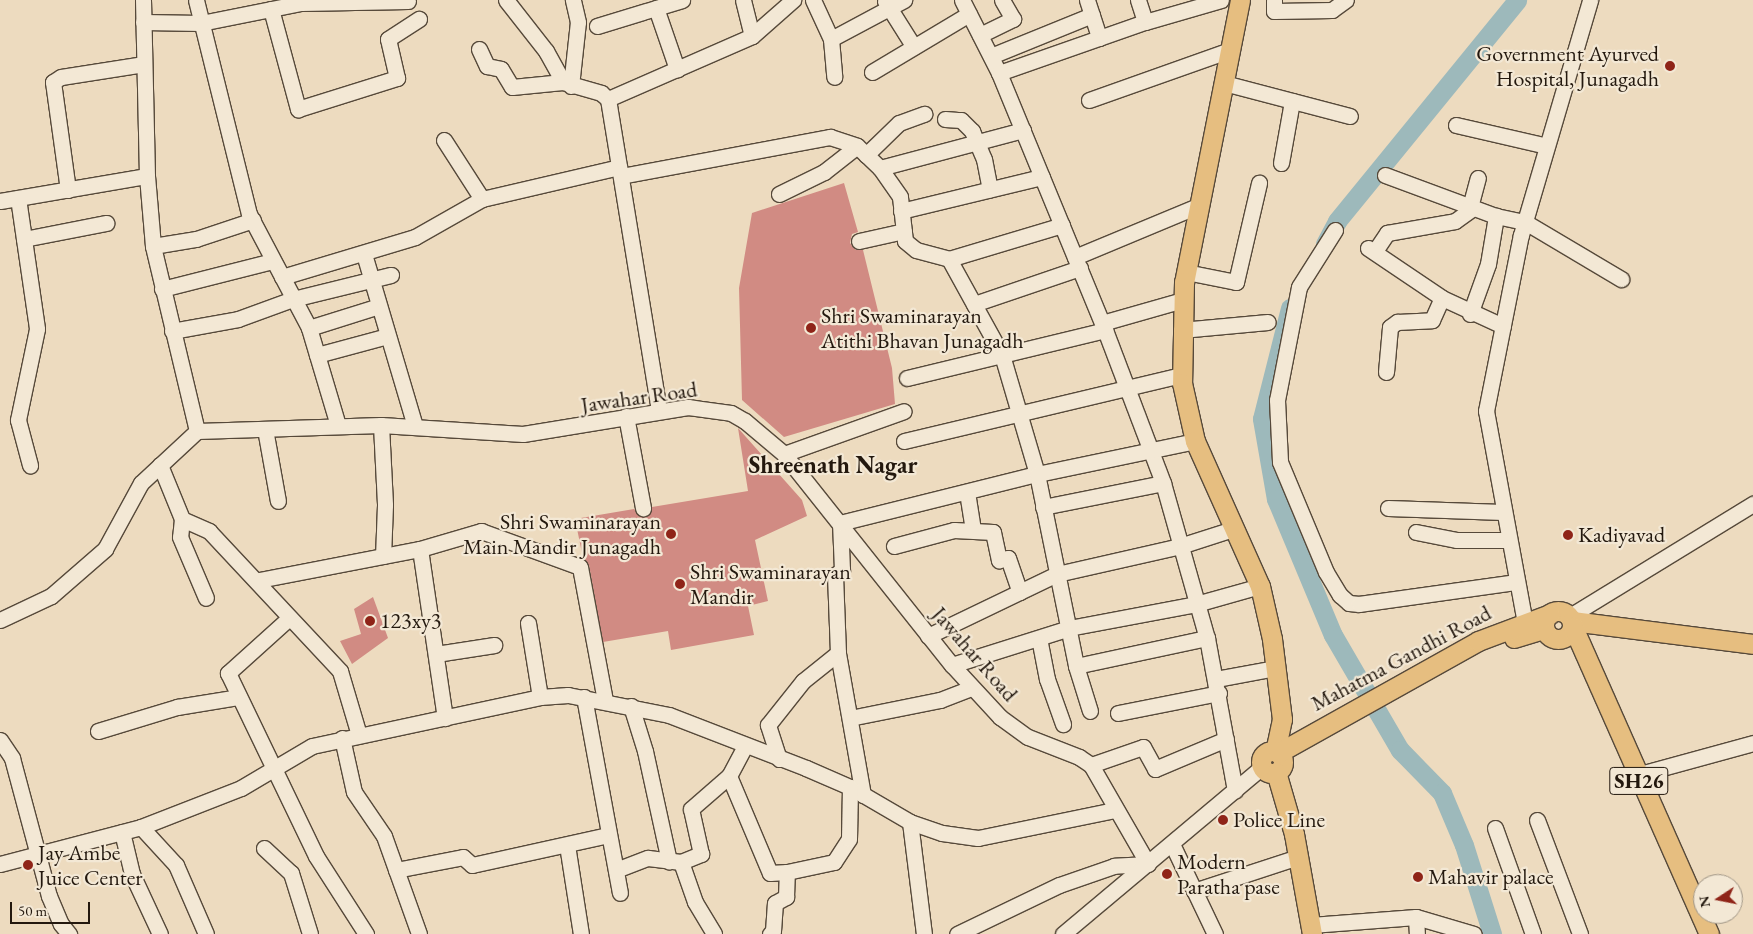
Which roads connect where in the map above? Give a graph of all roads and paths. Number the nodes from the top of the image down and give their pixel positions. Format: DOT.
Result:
graph roads {
  1 [pos="143,0"];
  2 [pos="196,0"];
  3 [pos="506,0"];
  4 [pos="573,0"];
  5 [pos="682,0"];
  6 [pos="743,0"];
  7 [pos="793,0"];
  8 [pos="813,0"];
  9 [pos="904,0"];
  10 [pos="962,0"];
  11 [pos="1002,0"];
  12 [pos="1087,0"];
  13 [pos="1138,0"];
  14 [pos="1221,0"];
  15 [pos="1240,0"];
  16 [pos="1274,0"];
  17 [pos="1346,0"];
  18 [pos="1590,0"];
  19 [pos="408,1"];
  20 [pos="887,4"];
  21 [pos="656,8"];
  22 [pos="271,9"];
  23 [pos="970,14"];
  24 [pos="1092,15"];
  25 [pos="419,19"];
  26 [pos="144,22"];
  27 [pos="1145,22"];
  28 [pos="201,23"];
  29 [pos="597,26"];
  30 [pos="980,35"];
  31 [pos="752,36"];
  32 [pos="1099,38"];
  33 [pos="831,39"];
  34 [pos="914,47"];
  35 [pos="479,49"];
  36 [pos="1230,50"];
  37 [pos="991,56"];
  38 [pos="144,64"];
  39 [pos="677,69"];
  40 [pos="872,72"];
  41 [pos="999,73"];
  42 [pos="834,76"];
  43 [pos="1224,83"];
  44 [pos="567,84"];
  45 [pos="608,99"];
  46 [pos="1089,100"];
  47 [pos="1292,101"];
  48 [pos="924,114"];
  49 [pos="1350,116"];
  50 [pos="945,119"];
  51 [pos="1456,125"];
  52 [pos="1023,130"];
  53 [pos="444,140"];
  54 [pos="977,142"];
  55 [pos="1547,146"];
  56 [pos="861,150"];
  57 [pos="1281,163"];
  58 [pos="880,168"];
  59 [pos="620,172"];
  60 [pos="1385,175"];
  61 [pos="147,176"];
  62 [pos="1042,177"];
  63 [pos="1478,178"];
  64 [pos="1260,183"];
  65 [pos="990,189"];
  66 [pos="68,190"];
  67 [pos="779,194"];
  68 [pos="18,198"];
  69 [pos="482,199"];
  70 [pos="0,201"];
  71 [pos="1200,205"];
  72 [pos="1472,208"];
  73 [pos="901,211"];
  74 [pos="1496,216"];
  75 [pos="253,220"];
  76 [pos="1525,222"];
  77 [pos="106,224"];
  78 [pos="1062,225"];
  79 [pos="1335,230"];
  80 [pos="904,231"];
  81 [pos="24,239"];
  82 [pos="859,241"];
  83 [pos="153,246"];
  84 [pos="364,254"];
  85 [pos="949,259"];
  86 [pos="273,261"];
  87 [pos="1078,263"];
  88 [pos="1186,272"];
  89 [pos="391,275"];
  90 [pos="282,277"];
  91 [pos="1620,279"];
  92 [pos="372,281"];
  93 [pos="162,289"];
  94 [pos="1442,298"];
  95 [pos="293,299"];
  96 [pos="1183,300"];
  97 [pos="974,304"];
  98 [pos="379,306"];
  99 [pos="1470,314"];
  100 [pos="1268,322"];
  101 [pos="1104,326"];
  102 [pos="1503,326"];
  103 [pos="309,328"];
  104 [pos="1181,330"];
  105 [pos="172,331"];
  106 [pos="388,336"];
  107 [pos="317,355"];
  108 [pos="1002,355"];
  109 [pos="1386,372"];
  110 [pos="1181,375"];
  111 [pos="907,378"];
  112 [pos="1128,391"];
  113 [pos="659,411"];
  114 [pos="904,411"];
  115 [pos="1018,412"];
  116 [pos="626,416"];
  117 [pos="338,425"];
  118 [pos="381,425"];
  119 [pos="415,426"];
  120 [pos="265,429"];
  121 [pos="197,431"];
  122 [pos="904,441"];
  123 [pos="1195,441"];
  124 [pos="1151,451"];
  125 [pos="784,454"];
  126 [pos="30,465"];
  127 [pos="160,465"];
  128 [pos="1037,474"];
  129 [pos="1163,484"];
  130 [pos="967,492"];
  131 [pos="278,501"];
  132 [pos="1753,504"];
  133 [pos="1043,507"];
  134 [pos="643,508"];
  135 [pos="1388,508"];
  136 [pos="1503,512"];
  137 [pos="182,519"];
  138 [pos="840,523"];
  139 [pos="1234,529"];
  140 [pos="973,531"];
  141 [pos="1416,532"];
  142 [pos="1508,540"];
  143 [pos="894,546"];
  144 [pos="1180,546"];
  145 [pos="420,549"];
  146 [pos="383,556"];
  147 [pos="1057,574"];
  148 [pos="259,580"];
  149 [pos="1516,582"];
  150 [pos="1260,586"];
  151 [pos="1020,592"];
  152 [pos="206,598"];
  153 [pos="1196,604"];
  154 [pos="288,619"];
  155 [pos="0,620"];
  156 [pos="528,623"];
  157 [pos="1537,624"];
  158 [pos="1571,625"];
  159 [pos="1069,628"];
  160 [pos="928,636"];
  161 [pos="1039,638"];
  162 [pos="1207,638"];
  163 [pos="1753,644"];
  164 [pos="494,645"];
  165 [pos="838,653"];
  166 [pos="436,654"];
  167 [pos="952,665"];
  168 [pos="1076,666"];
  169 [pos="1276,668"];
  170 [pos="1217,686"];
  171 [pos="972,688"];
  172 [pos="239,697"];
  173 [pos="540,697"];
  174 [pos="584,697"];
  175 [pos="604,701"];
  176 [pos="631,706"];
  177 [pos="1090,711"];
  178 [pos="1118,713"];
  179 [pos="445,718"];
  180 [pos="850,718"];
  181 [pos="1063,724"];
  182 [pos="98,731"];
  183 [pos="359,735"];
  184 [pos="342,738"];
  185 [pos="1226,738"];
  186 [pos="0,740"];
  187 [pos="1753,743"];
  188 [pos="746,746"];
  189 [pos="779,759"];
  190 [pos="1275,761"];
  191 [pos="1090,765"];
  192 [pos="272,771"];
  193 [pos="729,776"];
  194 [pos="1633,776"];
  195 [pos="1235,790"];
  196 [pos="856,791"];
  197 [pos="1115,810"];
  198 [pos="1537,820"];
  199 [pos="910,822"];
  200 [pos="142,827"];
  201 [pos="1495,828"];
  202 [pos="122,832"];
  203 [pos="608,835"];
  204 [pos="567,844"];
  205 [pos="1172,844"];
  206 [pos="264,848"];
  207 [pos="35,855"];
  208 [pos="1298,856"];
  209 [pos="675,862"];
  210 [pos="0,864"];
  211 [pos="1148,864"];
  212 [pos="396,870"];
  213 [pos="616,870"];
  214 [pos="787,872"];
  215 [pos="1194,891"];
  216 [pos="620,893"];
  217 [pos="1403,918"];
  218 [pos="1312,929"];
  219 [pos="68,933"];
  220 [pos="1066,933"];
  221 [pos="160,934"];
  222 [pos="206,934"];
  223 [pos="310,934"];
  224 [pos="366,934"];
  225 [pos="419,934"];
  226 [pos="581,934"];
  227 [pos="714,934"];
  228 [pos="770,934"];
  229 [pos="924,934"];
  230 [pos="957,934"];
  231 [pos="1215,934"];
  232 [pos="1417,934"];
  233 [pos="1474,934"];
  234 [pos="1533,934"];
  235 [pos="1580,934"];
  236 [pos="1698,934"];
  237 [pos="1709,934"];
  1 -- 26 [label="street"];
  2 -- 28 [label="street"];
  3 -- 44 [label="street"];
  4 -- 44 [label="street"];
  5 -- 21 [label="street"];
  6 -- 31 [label="street"];
  7 -- 31 [label="street"];
  8 -- 33 [label="street"];
  9 -- 20 [label="street"];
  10 -- 23 [label="street"];
  11 -- 30 [label="street"];
  12 -- 24 [label="street"];
  13 -- 27 [label="street"];
  14 -- 27 [label="street"];
  15 -- 36 [label="main road"];
  16 -- 17 [label="street"];
  18 -- 55 [label="street"];
  19 -- 22 [label="street"];
  20 -- 33 [label="street"];
  20 -- 34 [label="street"];
  21 -- 29 [label="street"];
  21 -- 39 [label="street"];
  22 -- 25 [label="street"];
  22 -- 28 [label="street"];
  23 -- 30 [label="street"];
  23 -- 34 [label="street"];
  24 -- 32 [label="street"];
  24 -- 37 [label="street"];
  26 -- 28 [label="street"];
  26 -- 38 [label="street"];
  27 -- 32 [label="street"];
  28 -- 75 [label="street"];
  30 -- 37 [label="street"];
  31 -- 39 [label="street"];
  32 -- 41 [label="street"];
  33 -- 42 [label="street"];
  34 -- 40 [label="street"];
  35 -- 44 [label="street"];
  36 -- 43 [label="main road"];
  36 -- 46 [label="street"];
  37 -- 41 [label="street"];
  38 -- 61 [label="street"];
  38 -- 66 [label="street"];
  39 -- 45 [label="street"];
  41 -- 52 [label="street"];
  43 -- 47 [label="street"];
  43 -- 71 [label="main road"];
  44 -- 45 [label="street"];
  45 -- 59 [label="street"];
  47 -- 49 [label="street"];
  47 -- 57 [label="street"];
  48 -- 56 [label="street"];
  50 -- 54 [label="street"];
  51 -- 55 [label="street"];
  52 -- 54 [label="street"];
  52 -- 62 [label="street"];
  53 -- 69 [label="street"];
  54 -- 58 [label="street"];
  54 -- 65 [label="street"];
  55 -- 76 [label="street"];
  56 -- 58 [label="street"];
  56 -- 59 [label="street"];
  56 -- 67 [label="street"];
  58 -- 73 [label="street"];
  59 -- 69 [label="street"];
  59 -- 113 [label="street"];
  60 -- 72 [label="street"];
  61 -- 66 [label="street"];
  61 -- 83 [label="street"];
  62 -- 65 [label="street"];
  62 -- 78 [label="street"];
  63 -- 72 [label="street"];
  64 -- 88 [label="street"];
  65 -- 73 [label="street"];
  66 -- 68 [label="street"];
  68 -- 70 [label="street"];
  68 -- 81 [label="street"];
  69 -- 84 [label="street"];
  71 -- 87 [label="street"];
  71 -- 88 [label="main road"];
  72 -- 74 [label="street"];
  72 -- 94 [label="street"];
  73 -- 80 [label="street"];
  74 -- 76 [label="street"];
  74 -- 99 [label="street"];
  75 -- 83 [label="street"];
  75 -- 86 [label="street"];
  76 -- 91 [label="street"];
  76 -- 102 [label="street"];
  77 -- 81 [label="street"];
  78 -- 85 [label="street"];
  78 -- 87 [label="street"];
  79 -- 149 [label="street"];
  80 -- 82 [label="street"];
  80 -- 85 [label="street"];
  81 -- 126 [label="street"];
  83 -- 93 [label="street"];
  84 -- 90 [label="street"];
  84 -- 92 [label="street"];
  85 -- 97 [label="street"];
  86 -- 90 [label="street"];
  86 -- 93 [label="street"];
  87 -- 97 [label="street"];
  87 -- 101 [label="street"];
  88 -- 96 [label="main road"];
  89 -- 92 [label="street"];
  90 -- 95 [label="street"];
  92 -- 95 [label="street"];
  92 -- 98 [label="street"];
  93 -- 105 [label="street"];
  94 -- 99 [label="street"];
  94 -- 109 [label="street"];
  95 -- 103 [label="street"];
  95 -- 105 [label="street"];
  96 -- 101 [label="street"];
  96 -- 104 [label="main road"];
  97 -- 108 [label="street"];
  98 -- 103 [label="street"];
  98 -- 106 [label="street"];
  99 -- 102 [label="street"];
  100 -- 104 [label="street"];
  101 -- 108 [label="street"];
  101 -- 112 [label="street"];
  102 -- 136 [label="street"];
  103 -- 107 [label="street"];
  104 -- 110 [label="main road"];
  105 -- 121 [label="street"];
  106 -- 107 [label="street"];
  106 -- 119 [label="street"];
  107 -- 117 [label="street"];
  108 -- 111 [label="street"];
  108 -- 115 [label="street"];
  110 -- 112 [label="street"];
  110 -- 123 [label="main road"];
  112 -- 115 [label="street"];
  112 -- 124 [label="street"];
  113 -- 116 [label="street, Jawahar Road"];
  113 -- 125 [label="street, Jawahar Road"];
  114 -- 125 [label="street"];
  115 -- 122 [label="street"];
  115 -- 128 [label="street"];
  116 -- 119 [label="street, Jawahar Road"];
  116 -- 134 [label="street"];
  117 -- 118 [label="street, Jawahar Road"];
  117 -- 120 [label="street, Jawahar Road"];
  118 -- 119 [label="street, Jawahar Road"];
  118 -- 146 [label="street"];
  120 -- 121 [label="street, Jawahar Road"];
  120 -- 131 [label="street"];
  121 -- 127 [label="street"];
  123 -- 124 [label="street"];
  123 -- 139 [label="main road"];
  124 -- 128 [label="street"];
  124 -- 129 [label="street"];
  125 -- 138 [label="street, Jawahar Road"];
  127 -- 137 [label="street"];
  127 -- 155 [label="street"];
  128 -- 130 [label="street"];
  128 -- 133 [label="street"];
  129 -- 133 [label="street"];
  129 -- 144 [label="street"];
  130 -- 138 [label="street"];
  130 -- 140 [label="street"];
  132 -- 158 [label="street"];
  133 -- 147 [label="street"];
  135 -- 136 [label="street"];
  136 -- 142 [label="street"];
  137 -- 148 [label="street"];
  137 -- 152 [label="street"];
  138 -- 160 [label="street, Jawahar Road"];
  138 -- 165 [label="street"];
  139 -- 144 [label="street"];
  139 -- 150 [label="main road"];
  140 -- 143 [label="street"];
  140 -- 151 [label="street"];
  141 -- 142 [label="street"];
  142 -- 149 [label="street"];
  144 -- 147 [label="street"];
  144 -- 153 [label="street"];
  145 -- 146 [label="street"];
  145 -- 166 [label="street"];
  145 -- 175 [label="street"];
  146 -- 148 [label="street"];
  147 -- 151 [label="street"];
  147 -- 159 [label="street"];
  148 -- 154 [label="street"];
  149 -- 157 [label="street"];
  150 -- 153 [label="street"];
  150 -- 169 [label="main road"];
  151 -- 160 [label="street"];
  153 -- 159 [label="street"];
  153 -- 162 [label="street"];
  154 -- 172 [label="street"];
  154 -- 183 [label="street"];
  156 -- 173 [label="street"];
  157 -- 158 [label="main road"];
  157 -- 158 [label="main road"];
  157 -- 190 [label="main road, Mahatma Gandhi Road"];
  158 -- 163 [label="main road"];
  158 -- 194 [label="main road, SH26"];
  159 -- 161 [label="street"];
  159 -- 168 [label="street"];
  160 -- 167 [label="street, Jawahar Road"];
  161 -- 167 [label="street"];
  161 -- 181 [label="street"];
  162 -- 168 [label="street"];
  162 -- 170 [label="street"];
  164 -- 166 [label="street"];
  165 -- 180 [label="street"];
  165 -- 189 [label="street"];
  166 -- 179 [label="street"];
  167 -- 171 [label="street, Jawahar Road"];
  168 -- 177 [label="street"];
  169 -- 170 [label="street"];
  169 -- 190 [label="main road"];
  170 -- 178 [label="street"];
  170 -- 185 [label="street"];
  171 -- 180 [label="street"];
  171 -- 191 [label="street, Jawahar Road"];
  172 -- 182 [label="street"];
  172 -- 192 [label="street"];
  173 -- 174 [label="street"];
  173 -- 179 [label="street"];
  174 -- 175 [label="street"];
  174 -- 203 [label="street"];
  175 -- 176 [label="street"];
  176 -- 188 [label="street"];
  176 -- 209 [label="street"];
  179 -- 183 [label="street"];
  180 -- 196 [label="street"];
  183 -- 184 [label="street"];
  184 -- 192 [label="street"];
  184 -- 212 [label="street"];
  185 -- 191 [label="street"];
  185 -- 195 [label="street"];
  186 -- 207 [label="street"];
  187 -- 194 [label="street"];
  188 -- 189 [label="street"];
  188 -- 193 [label="street"];
  189 -- 196 [label="street"];
  190 -- 195 [label="street, Mahatma Gandhi Road"];
  190 -- 208 [label="main road"];
  191 -- 197 [label="street"];
  192 -- 200 [label="street"];
  192 -- 224 [label="street"];
  193 -- 209 [label="street"];
  193 -- 214 [label="street"];
  194 -- 236 [label="main road, SH26"];
  194 -- 237 [label="main road, SH26"];
  195 -- 205 [label="street, Mahatma Gandhi Road"];
  196 -- 199 [label="street"];
  196 -- 214 [label="street"];
  197 -- 199 [label="street"];
  197 -- 211 [label="street"];
  198 -- 235 [label="street"];
  199 -- 229 [label="street"];
  200 -- 202 [label="street"];
  200 -- 222 [label="street"];
  201 -- 234 [label="street"];
  202 -- 207 [label="street"];
  202 -- 221 [label="street"];
  203 -- 204 [label="street"];
  203 -- 213 [label="street"];
  204 -- 212 [label="street"];
  204 -- 226 [label="street"];
  205 -- 211 [label="street, Mahatma Gandhi Road"];
  205 -- 215 [label="street"];
  206 -- 223 [label="street"];
  207 -- 210 [label="street"];
  207 -- 219 [label="street"];
  208 -- 215 [label="street"];
  208 -- 218 [label="main road"];
  209 -- 213 [label="street"];
  209 -- 227 [label="street"];
  211 -- 220 [label="street, Mahatma Gandhi Road"];
  211 -- 230 [label="street"];
  212 -- 225 [label="street"];
  213 -- 216 [label="street"];
  214 -- 228 [label="street"];
  215 -- 231 [label="street"];
  217 -- 218 [label="street"];
  217 -- 232 [label="street"];
  217 -- 233 [label="street"];
}
